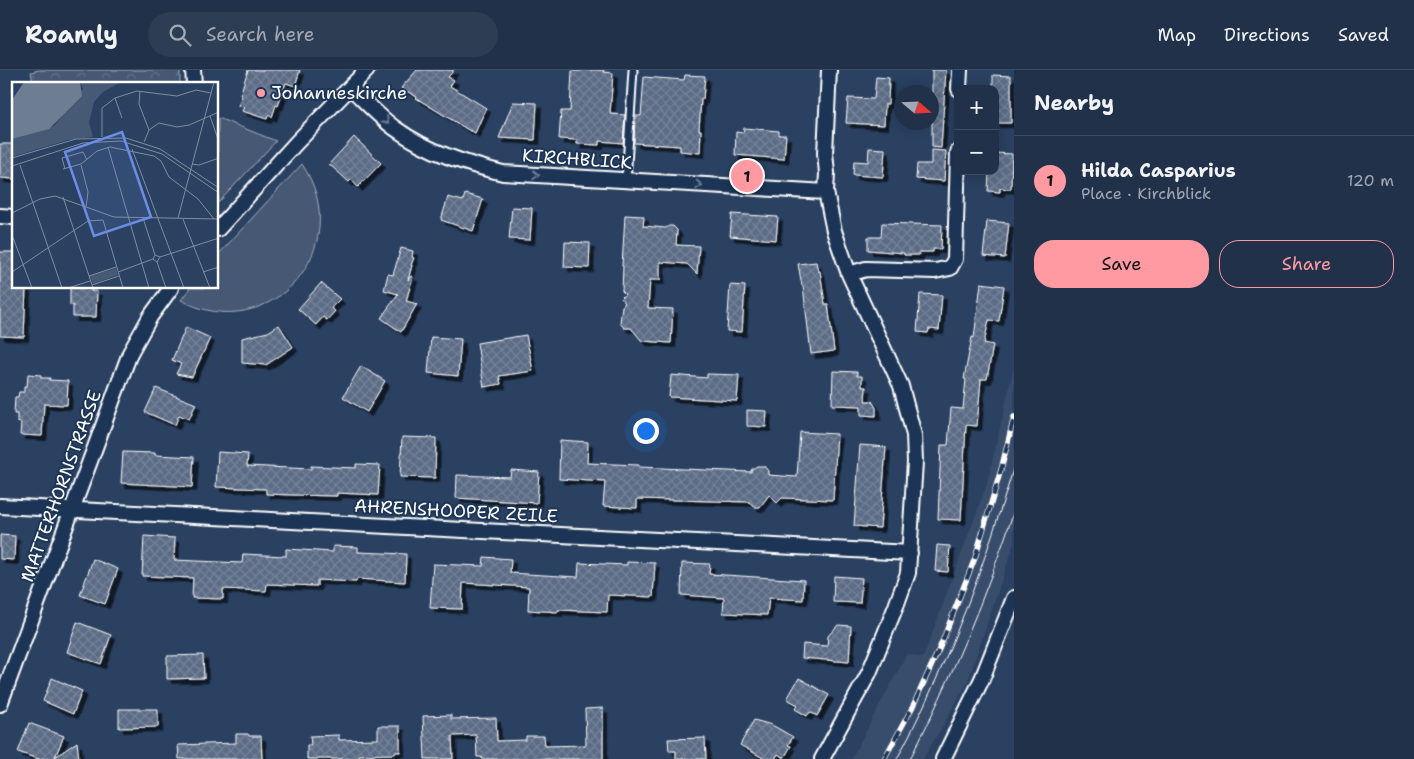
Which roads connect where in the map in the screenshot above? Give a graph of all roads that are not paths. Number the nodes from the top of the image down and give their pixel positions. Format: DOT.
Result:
graph roads {
  1 [pos="367,70"];
  2 [pos="633,70"];
  3 [pos="829,70"];
  4 [pos="960,70"];
  5 [pos="959,85"];
  6 [pos="351,88"];
  7 [pos="957,175"];
  8 [pos="626,181"];
  9 [pos="826,192"];
  10 [pos="219,228"];
  11 [pos="849,274"];
  12 [pos="170,289"];
  13 [pos="0,506"];
  14 [pos="72,510"];
  15 [pos="910,553"];
  16 [pos="1014,598"];
  17 [pos="0,663"];
  18 [pos="14,664"];
  19 [pos="0,704"];
  20 [pos="822,759"];
  21 [pos="943,759"];
  1 -- 6 [label="street"];
  2 -- 8 [label="lane"];
  3 -- 9 [label="street"];
  4 -- 5 [label="street"];
  6 -- 8 [label="street, KIRCHBLICK, one-way"];
  6 -- 10 [label="street"];
  7 -- 11 [label="street"];
  8 -- 9 [label="street, KIRCHBLICK, one-way"];
  9 -- 11 [label="street"];
  11 -- 15 [label="street"];
  12 -- 14 [label="street, MATTERHORNSTRASSE"];
  13 -- 14 [label="street, AHRENSHOOPER ZEILE"];
  14 -- 15 [label="street, AHRENSHOOPER ZEILE"];
  14 -- 18 [label="street, MATTERHORNSTRASSE"];
  15 -- 20 [label="street"];
  16 -- 21 [label="street"];
  17 -- 18 [label="street"];
  18 -- 19 [label="street, MATTERHORNSTRASSE"];
}
